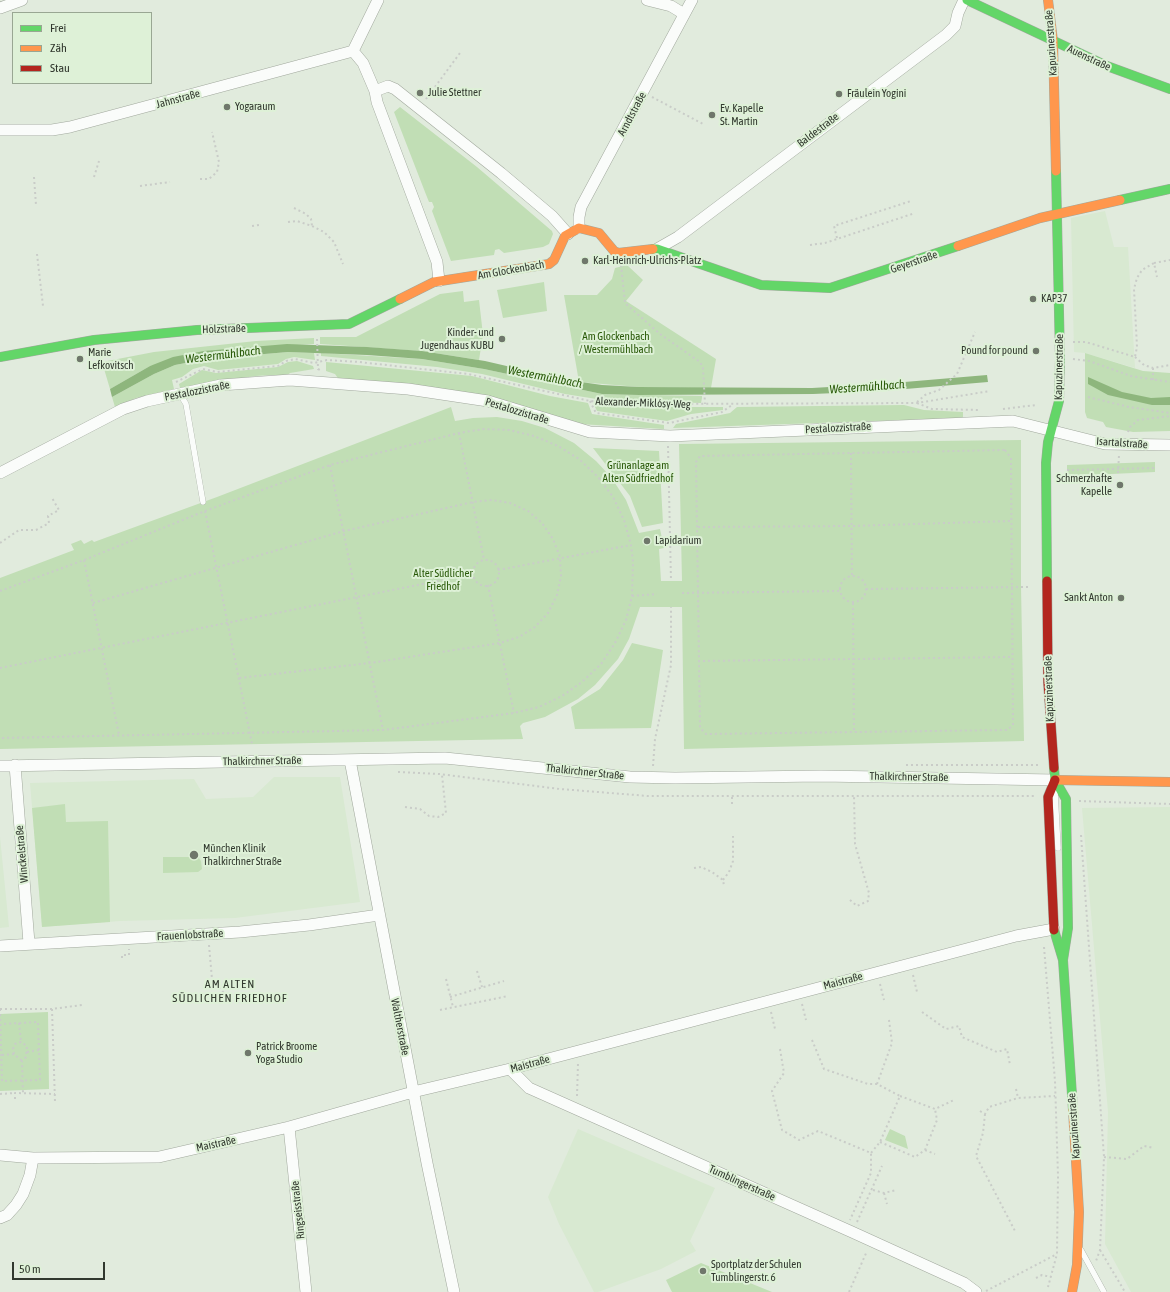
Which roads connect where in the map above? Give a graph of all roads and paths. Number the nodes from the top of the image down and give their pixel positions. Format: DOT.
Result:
graph roads {
  1 [pos="22,0"];
  2 [pos="378,0"];
  3 [pos="647,0"];
  4 [pos="692,0"];
  5 [pos="964,0"];
  6 [pos="967,0"];
  7 [pos="1048,0"];
  8 [pos="0,8"];
  9 [pos="684,14"];
  10 [pos="1053,41"];
  11 [pos="353,51"];
  12 [pos="460,53"];
  13 [pos="1170,89"];
  14 [pos="375,91"];
  15 [pos="644,93"];
  16 [pos="419,108"];
  17 [pos="706,125"];
  18 [pos="0,130"];
  19 [pos="212,132"];
  20 [pos="99,161"];
  21 [pos="34,177"];
  22 [pos="94,177"];
  23 [pos="200,180"];
  24 [pos="170,182"];
  25 [pos="140,186"];
  26 [pos="1170,189"];
  27 [pos="911,202"];
  28 [pos="36,205"];
  29 [pos="294,208"];
  30 [pos="915,213"];
  31 [pos="1057,214"];
  32 [pos="288,222"];
  33 [pos="259,225"];
  34 [pos="252,226"];
  35 [pos="312,226"];
  36 [pos="579,228"];
  37 [pos="568,234"];
  38 [pos="837,238"];
  39 [pos="810,245"];
  40 [pos="657,249"];
  41 [pos="620,253"];
  42 [pos="37,254"];
  43 [pos="1170,260"];
  44 [pos="1154,263"];
  45 [pos="343,264"];
  46 [pos="1157,277"];
  47 [pos="439,280"];
  48 [pos="43,306"];
  49 [pos="975,332"];
  50 [pos="317,342"];
  51 [pos="1060,342"];
  52 [pos="0,357"];
  53 [pos="1135,357"];
  54 [pos="1060,359"];
  55 [pos="318,362"];
  56 [pos="1170,365"];
  57 [pos="1153,368"];
  58 [pos="1153,381"];
  59 [pos="1170,382"];
  60 [pos="990,391"];
  61 [pos="180,394"];
  62 [pos="1088,397"];
  63 [pos="590,401"];
  64 [pos="916,403"];
  65 [pos="705,404"];
  66 [pos="733,405"];
  67 [pos="1036,405"];
  68 [pos="998,409"];
  69 [pos="983,410"];
  70 [pos="1170,414"];
  71 [pos="1052,430"];
  72 [pos="459,433"];
  73 [pos="670,436"];
  74 [pos="1170,444"];
  75 [pos="1122,445"];
  76 [pos="851,453"];
  77 [pos="330,465"];
  78 [pos="1154,468"];
  79 [pos="1118,469"];
  80 [pos="1067,470"];
  81 [pos="0,473"];
  82 [pos="1118,473"];
  83 [pos="52,498"];
  84 [pos="203,502"];
  85 [pos="473,502"];
  86 [pos="205,511"];
  87 [pos="1010,521"];
  88 [pos="852,526"];
  89 [pos="697,527"];
  90 [pos="344,531"];
  91 [pos="0,543"];
  92 [pos="631,545"];
  93 [pos="560,557"];
  94 [pos="84,560"];
  95 [pos="484,560"];
  96 [pos="216,567"];
  97 [pos="498,570"];
  98 [pos="473,574"];
  99 [pos="852,576"];
  100 [pos="671,581"];
  101 [pos="488,585"];
  102 [pos="1028,586"];
  103 [pos="1011,587"];
  104 [pos="866,589"];
  105 [pos="0,591"];
  106 [pos="840,591"];
  107 [pos="698,592"];
  108 [pos="682,593"];
  109 [pos="657,594"];
  110 [pos="632,596"];
  111 [pos="357,597"];
  112 [pos="93,603"];
  113 [pos="853,603"];
  114 [pos="671,607"];
  115 [pos="227,622"];
  116 [pos="500,643"];
  117 [pos="102,648"];
  118 [pos="1012,657"];
  119 [pos="854,659"];
  120 [pos="698,661"];
  121 [pos="370,663"];
  122 [pos="0,668"];
  123 [pos="239,678"];
  124 [pos="514,713"];
  125 [pos="383,730"];
  126 [pos="854,732"];
  127 [pos="250,734"];
  128 [pos="118,735"];
  129 [pos="0,738"];
  130 [pos="252,744"];
  131 [pos="350,760"];
  132 [pos="15,765"];
  133 [pos="0,766"];
  134 [pos="442,775"];
  135 [pos="652,778"];
  136 [pos="1055,780"];
  137 [pos="1170,782"];
  138 [pos="854,794"];
  139 [pos="1034,796"];
  140 [pos="732,797"];
  141 [pos="1035,803"];
  142 [pos="1170,804"];
  143 [pos="404,807"];
  144 [pos="732,807"];
  145 [pos="1079,808"];
  146 [pos="1081,832"];
  147 [pos="733,836"];
  148 [pos="1058,856"];
  149 [pos="694,868"];
  150 [pos="723,880"];
  151 [pos="724,886"];
  152 [pos="850,900"];
  153 [pos="379,915"];
  154 [pos="1058,929"];
  155 [pos="1043,930"];
  156 [pos="30,943"];
  157 [pos="209,944"];
  158 [pos="0,946"];
  159 [pos="129,951"];
  160 [pos="122,958"];
  161 [pos="1063,960"];
  162 [pos="910,964"];
  163 [pos="477,971"];
  164 [pos="878,972"];
  165 [pos="446,978"];
  166 [pos="504,981"];
  167 [pos="482,987"];
  168 [pos="917,992"];
  169 [pos="799,993"];
  170 [pos="508,996"];
  171 [pos="450,997"];
  172 [pos="229,999"];
  173 [pos="884,1000"];
  174 [pos="768,1001"];
  175 [pos="82,1005"];
  176 [pos="453,1007"];
  177 [pos="52,1008"];
  178 [pos="0,1009"];
  179 [pos="440,1010"];
  180 [pos="922,1012"];
  181 [pos="806,1020"];
  182 [pos="889,1020"];
  183 [pos="20,1023"];
  184 [pos="1,1024"];
  185 [pos="775,1029"];
  186 [pos="812,1040"];
  187 [pos="21,1042"];
  188 [pos="780,1049"];
  189 [pos="39,1050"];
  190 [pos="578,1051"];
  191 [pos="27,1052"];
  192 [pos="14,1054"];
  193 [pos="2,1055"];
  194 [pos="22,1061"];
  195 [pos="1010,1064"];
  196 [pos="510,1069"];
  197 [pos="22,1080"];
  198 [pos="878,1084"];
  199 [pos="1016,1089"];
  200 [pos="413,1092"];
  201 [pos="15,1093"];
  202 [pos="23,1093"];
  203 [pos="0,1094"];
  204 [pos="55,1094"];
  205 [pos="1072,1095"];
  206 [pos="900,1096"];
  207 [pos="1055,1096"];
  208 [pos="1018,1098"];
  209 [pos="15,1099"];
  210 [pos="954,1100"];
  211 [pos="55,1102"];
  212 [pos="577,1109"];
  213 [pos="935,1109"];
  214 [pos="980,1111"];
  215 [pos="985,1114"];
  216 [pos="289,1127"];
  217 [pos="880,1142"];
  218 [pos="1154,1148"];
  219 [pos="925,1150"];
  220 [pos="871,1153"];
  221 [pos="935,1154"];
  222 [pos="0,1155"];
  223 [pos="1104,1157"];
  224 [pos="33,1158"];
  225 [pos="882,1166"];
  226 [pos="873,1190"];
  227 [pos="896,1190"];
  228 [pos="884,1193"];
  229 [pos="887,1204"];
  230 [pos="0,1218"];
  231 [pos="849,1231"];
  232 [pos="1016,1231"];
  233 [pos="872,1241"];
  234 [pos="1078,1245"];
  235 [pos="1100,1250"];
  236 [pos="1057,1254"];
  237 [pos="1032,1263"];
  238 [pos="1034,1266"];
  239 [pos="1093,1272"];
  240 [pos="1051,1277"];
  241 [pos="1036,1278"];
  242 [pos="1048,1287"];
  243 [pos="306,1292"];
  244 [pos="454,1292"];
  245 [pos="849,1292"];
  246 [pos="976,1292"];
  247 [pos="983,1292"];
  248 [pos="1072,1292"];
  249 [pos="1104,1292"];
  250 [pos="1125,1292"];
  1 -- 8 [label="street"];
  2 -- 11 [label="street"];
  3 -- 9 [label="street"];
  4 -- 9 [label="street, Arndtstraße"];
  5 -- 40 [label="street, Baldestraße"];
  6 -- 10 [label="main road, Auenstraße"];
  7 -- 10 [label="main road, Kapuzinerstraße"];
  9 -- 15 [label="street, Arndtstraße"];
  10 -- 13 [label="main road, Auenstraße"];
  10 -- 31 [label="main road, Kapuzinerstraße"];
  11 -- 14 [label="street"];
  11 -- 18 [label="street, Jahnstraße"];
  12 -- 16 [label="path"];
  14 -- 16 [label="street"];
  14 -- 47 [label="street"];
  15 -- 17 [label="path"];
  15 -- 36 [label="street, Arndtstraße"];
  16 -- 37 [label="street"];
  19 -- 23 [label="path"];
  20 -- 22 [label="path"];
  21 -- 28 [label="path"];
  24 -- 25 [label="path"];
  26 -- 31 [label="main road, Geyerstraße"];
  27 -- 38 [label="path"];
  29 -- 35 [label="path"];
  30 -- 38 [label="path"];
  31 -- 40 [label="main road, Geyerstraße"];
  31 -- 51 [label="main road, Kapuzinerstraße"];
  32 -- 35 [label="path"];
  33 -- 34 [label="path"];
  35 -- 45 [label="path"];
  36 -- 37 [label="main road"];
  36 -- 41 [label="main road"];
  37 -- 47 [label="main road, Am Glockenbach"];
  38 -- 39 [label="path"];
  40 -- 41 [label="main road"];
  41 -- 65 [label="path"];
  42 -- 48 [label="path"];
  43 -- 44 [label="path"];
  44 -- 46 [label="path"];
  44 -- 53 [label="path"];
  47 -- 52 [label="main road, Holzstraße"];
  49 -- 64 [label="path"];
  50 -- 55 [label="path"];
  51 -- 53 [label="path"];
  51 -- 54 [label="main road, Kapuzinerstraße"];
  53 -- 57 [label="path"];
  54 -- 58 [label="path"];
  54 -- 71 [label="main road, Kapuzinerstraße"];
  55 -- 61 [label="path, Alexander-Miklósy-Weg"];
  55 -- 63 [label="path, Alexander-Miklósy-Weg"];
  56 -- 57 [label="path"];
  57 -- 58 [label="path"];
  58 -- 59 [label="path"];
  60 -- 64 [label="path, Alexander-Miklósy-Weg"];
  61 -- 73 [label="street, Pestalozzistraße"];
  61 -- 81 [label="street, Pestalozzistraße"];
  61 -- 84 [label="lane"];
  62 -- 70 [label="path"];
  63 -- 65 [label="path, Alexander-Miklósy-Weg"];
  63 -- 66 [label="path"];
  64 -- 66 [label="path, Alexander-Miklósy-Weg"];
  64 -- 69 [label="path"];
  65 -- 66 [label="path, Alexander-Miklósy-Weg"];
  67 -- 68 [label="path"];
  70 -- 75 [label="path"];
  71 -- 73 [label="street, Pestalozzistraße"];
  71 -- 75 [label="street, Isartalstraße"];
  71 -- 136 [label="main road, Kapuzinerstraße"];
  72 -- 77 [label="path"];
  72 -- 85 [label="path"];
  72 -- 92 [label="path"];
  73 -- 100 [label="path"];
  74 -- 75 [label="street, Isartalstraße"];
  75 -- 79 [label="path"];
  76 -- 87 [label="path"];
  76 -- 88 [label="path"];
  76 -- 89 [label="path"];
  77 -- 86 [label="path"];
  77 -- 90 [label="path"];
  78 -- 79 [label="path"];
  79 -- 80 [label="path"];
  79 -- 82 [label="path"];
  83 -- 91 [label="path"];
  84 -- 86 [label="path"];
  85 -- 90 [label="path"];
  85 -- 93 [label="path"];
  85 -- 95 [label="path"];
  86 -- 94 [label="path"];
  86 -- 96 [label="path"];
  87 -- 88 [label="path"];
  87 -- 103 [label="path"];
  88 -- 89 [label="path"];
  88 -- 99 [label="path"];
  89 -- 107 [label="path"];
  90 -- 96 [label="path"];
  90 -- 111 [label="path"];
  92 -- 93 [label="path"];
  92 -- 110 [label="path"];
  93 -- 97 [label="path"];
  93 -- 116 [label="path"];
  94 -- 105 [label="path"];
  94 -- 112 [label="path"];
  95 -- 97 [label="path"];
  95 -- 98 [label="path"];
  96 -- 112 [label="path"];
  96 -- 115 [label="path"];
  97 -- 101 [label="path"];
  98 -- 101 [label="path"];
  98 -- 111 [label="path"];
  99 -- 104 [label="path"];
  99 -- 106 [label="path"];
  101 -- 116 [label="path"];
  102 -- 103 [label="path"];
  103 -- 104 [label="path"];
  103 -- 118 [label="path"];
  104 -- 113 [label="path"];
  106 -- 107 [label="path"];
  106 -- 113 [label="path"];
  107 -- 108 [label="path"];
  107 -- 120 [label="path"];
  109 -- 110 [label="path"];
  110 -- 124 [label="path"];
  111 -- 115 [label="path"];
  111 -- 121 [label="path"];
  112 -- 117 [label="path"];
  113 -- 119 [label="path"];
  114 -- 135 [label="path"];
  115 -- 117 [label="path"];
  115 -- 123 [label="path"];
  116 -- 121 [label="path"];
  116 -- 124 [label="path"];
  117 -- 122 [label="path"];
  117 -- 128 [label="path"];
  118 -- 119 [label="path"];
  118 -- 126 [label="path"];
  119 -- 120 [label="path"];
  119 -- 126 [label="path"];
  120 -- 126 [label="path"];
  121 -- 123 [label="path"];
  121 -- 125 [label="path"];
  123 -- 127 [label="path"];
  124 -- 125 [label="path"];
  125 -- 127 [label="path"];
  127 -- 128 [label="path"];
  127 -- 130 [label="path"];
  128 -- 129 [label="path"];
  131 -- 132 [label="street, Thalkirchner Straße"];
  131 -- 135 [label="street, Thalkirchner Straße"];
  131 -- 153 [label="street, Waltherstraße"];
  132 -- 133 [label="street, Thalkirchner Straße"];
  132 -- 156 [label="street, Winckelstraße"];
  134 -- 143 [label="path"];
  135 -- 136 [label="street, Thalkirchner Straße"];
  136 -- 137 [label="main road, Thalkirchner Straße"];
  136 -- 148 [label="lane"];
  136 -- 154 [label="main road, Kapuzinerstraße"];
  136 -- 161 [label="main road, Kapuzinerstraße"];
  138 -- 152 [label="path"];
  139 -- 141 [label="path"];
  140 -- 144 [label="path"];
  142 -- 145 [label="path"];
  146 -- 223 [label="path"];
  147 -- 150 [label="path"];
  149 -- 150 [label="path"];
  150 -- 151 [label="path"];
  153 -- 156 [label="street, Frauenlobstraße"];
  153 -- 200 [label="street, Waltherstraße"];
  154 -- 155 [label="street, Maistraße"];
  154 -- 161 [label="main road, Kapuzinerstraße"];
  155 -- 162 [label="street, Maistraße"];
  155 -- 207 [label="path"];
  156 -- 158 [label="street, Frauenlobstraße"];
  157 -- 172 [label="path"];
  159 -- 160 [label="path"];
  161 -- 205 [label="main road, Kapuzinerstraße"];
  162 -- 164 [label="street, Maistraße"];
  162 -- 168 [label="path"];
  163 -- 167 [label="path"];
  164 -- 169 [label="street, Maistraße"];
  164 -- 173 [label="path"];
  165 -- 171 [label="path"];
  166 -- 167 [label="path"];
  167 -- 171 [label="path"];
  169 -- 174 [label="street, Maistraße"];
  169 -- 181 [label="path"];
  170 -- 176 [label="path"];
  171 -- 176 [label="path"];
  174 -- 185 [label="path"];
  174 -- 190 [label="street, Maistraße"];
  175 -- 177 [label="path"];
  176 -- 179 [label="path"];
  177 -- 178 [label="path"];
  177 -- 204 [label="path"];
  178 -- 184 [label="path"];
  180 -- 195 [label="path"];
  182 -- 198 [label="path"];
  183 -- 184 [label="path"];
  183 -- 187 [label="path"];
  183 -- 189 [label="path"];
  184 -- 193 [label="path"];
  186 -- 198 [label="path"];
  187 -- 191 [label="path"];
  187 -- 192 [label="path"];
  188 -- 220 [label="path"];
  189 -- 191 [label="path"];
  189 -- 197 [label="path"];
  190 -- 196 [label="street, Maistraße"];
  190 -- 212 [label="path"];
  191 -- 194 [label="path"];
  192 -- 193 [label="path"];
  192 -- 194 [label="path"];
  193 -- 197 [label="path"];
  194 -- 197 [label="path"];
  196 -- 200 [label="street, Maistraße"];
  196 -- 212 [label="street, Tumblingerstraße"];
  197 -- 202 [label="path"];
  198 -- 206 [label="path"];
  199 -- 208 [label="path"];
  200 -- 216 [label="street, Maistraße"];
  200 -- 244 [label="street, Waltherstraße"];
  201 -- 202 [label="path"];
  201 -- 203 [label="path"];
  201 -- 209 [label="path"];
  202 -- 204 [label="path"];
  204 -- 211 [label="path"];
  205 -- 207 [label="path"];
  205 -- 234 [label="main road, Kapuzinerstraße"];
  206 -- 213 [label="path"];
  206 -- 217 [label="path"];
  207 -- 208 [label="path"];
  207 -- 236 [label="path"];
  208 -- 215 [label="path"];
  210 -- 213 [label="path"];
  212 -- 231 [label="street, Tumblingerstraße"];
  213 -- 219 [label="path"];
  214 -- 215 [label="path"];
  215 -- 232 [label="path"];
  216 -- 224 [label="street, Maistraße"];
  216 -- 243 [label="street, Ringseisstraße"];
  217 -- 219 [label="path"];
  217 -- 220 [label="path"];
  218 -- 223 [label="path"];
  219 -- 221 [label="path"];
  220 -- 231 [label="path"];
  222 -- 224 [label="street, Maistraße"];
  223 -- 235 [label="path"];
  224 -- 230 [label="street"];
  225 -- 226 [label="path"];
  226 -- 228 [label="path"];
  226 -- 231 [label="path"];
  227 -- 228 [label="path"];
  228 -- 229 [label="path"];
  231 -- 233 [label="street, Tumblingerstraße"];
  233 -- 245 [label="path"];
  233 -- 246 [label="street, Tumblingerstraße"];
  234 -- 239 [label="lane"];
  234 -- 248 [label="main road, Kapuzinerstraße"];
  235 -- 239 [label="path"];
  235 -- 250 [label="path"];
  236 -- 238 [label="path"];
  236 -- 240 [label="path"];
  237 -- 238 [label="path"];
  238 -- 247 [label="path"];
  239 -- 249 [label="lane"];
  240 -- 241 [label="path"];
  240 -- 242 [label="path"];
}
